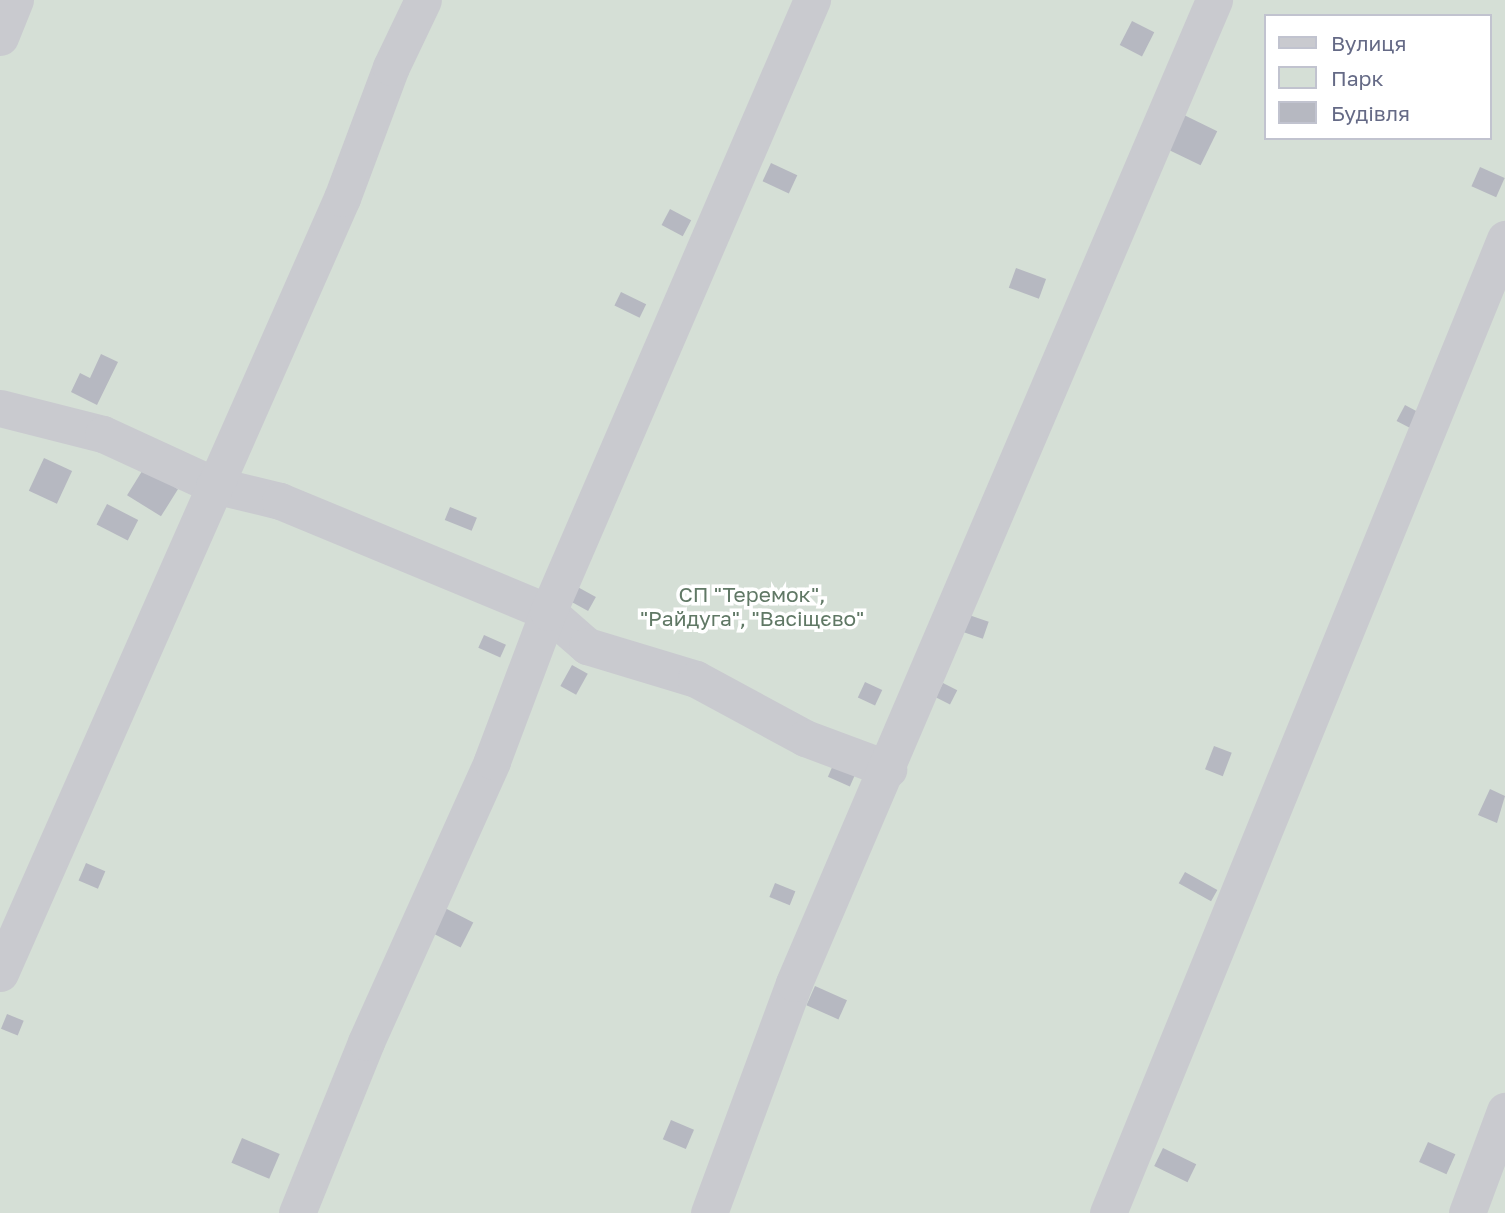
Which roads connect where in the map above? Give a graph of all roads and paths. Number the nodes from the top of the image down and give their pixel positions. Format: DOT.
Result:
graph roads {
  1 [pos="15,0"];
  2 [pos="423,0"];
  3 [pos="812,0"];
  4 [pos="1214,0"];
  5 [pos="0,37"];
  6 [pos="1505,239"];
  7 [pos="0,408"];
  8 [pos="214,485"];
  9 [pos="548,612"];
  10 [pos="888,769"];
  11 [pos="0,973"];
  12 [pos="1505,1111"];
  13 [pos="297,1213"];
  14 [pos="709,1213"];
  15 [pos="1108,1213"];
  16 [pos="1467,1213"];
  1 -- 5 [label="lane"];
  2 -- 8 [label="lane"];
  3 -- 9 [label="lane"];
  4 -- 10 [label="lane"];
  6 -- 15 [label="lane"];
  7 -- 8 [label="lane"];
  8 -- 9 [label="lane"];
  8 -- 11 [label="lane"];
  9 -- 10 [label="lane"];
  9 -- 13 [label="lane"];
  10 -- 14 [label="lane"];
  12 -- 16 [label="lane"];
}
